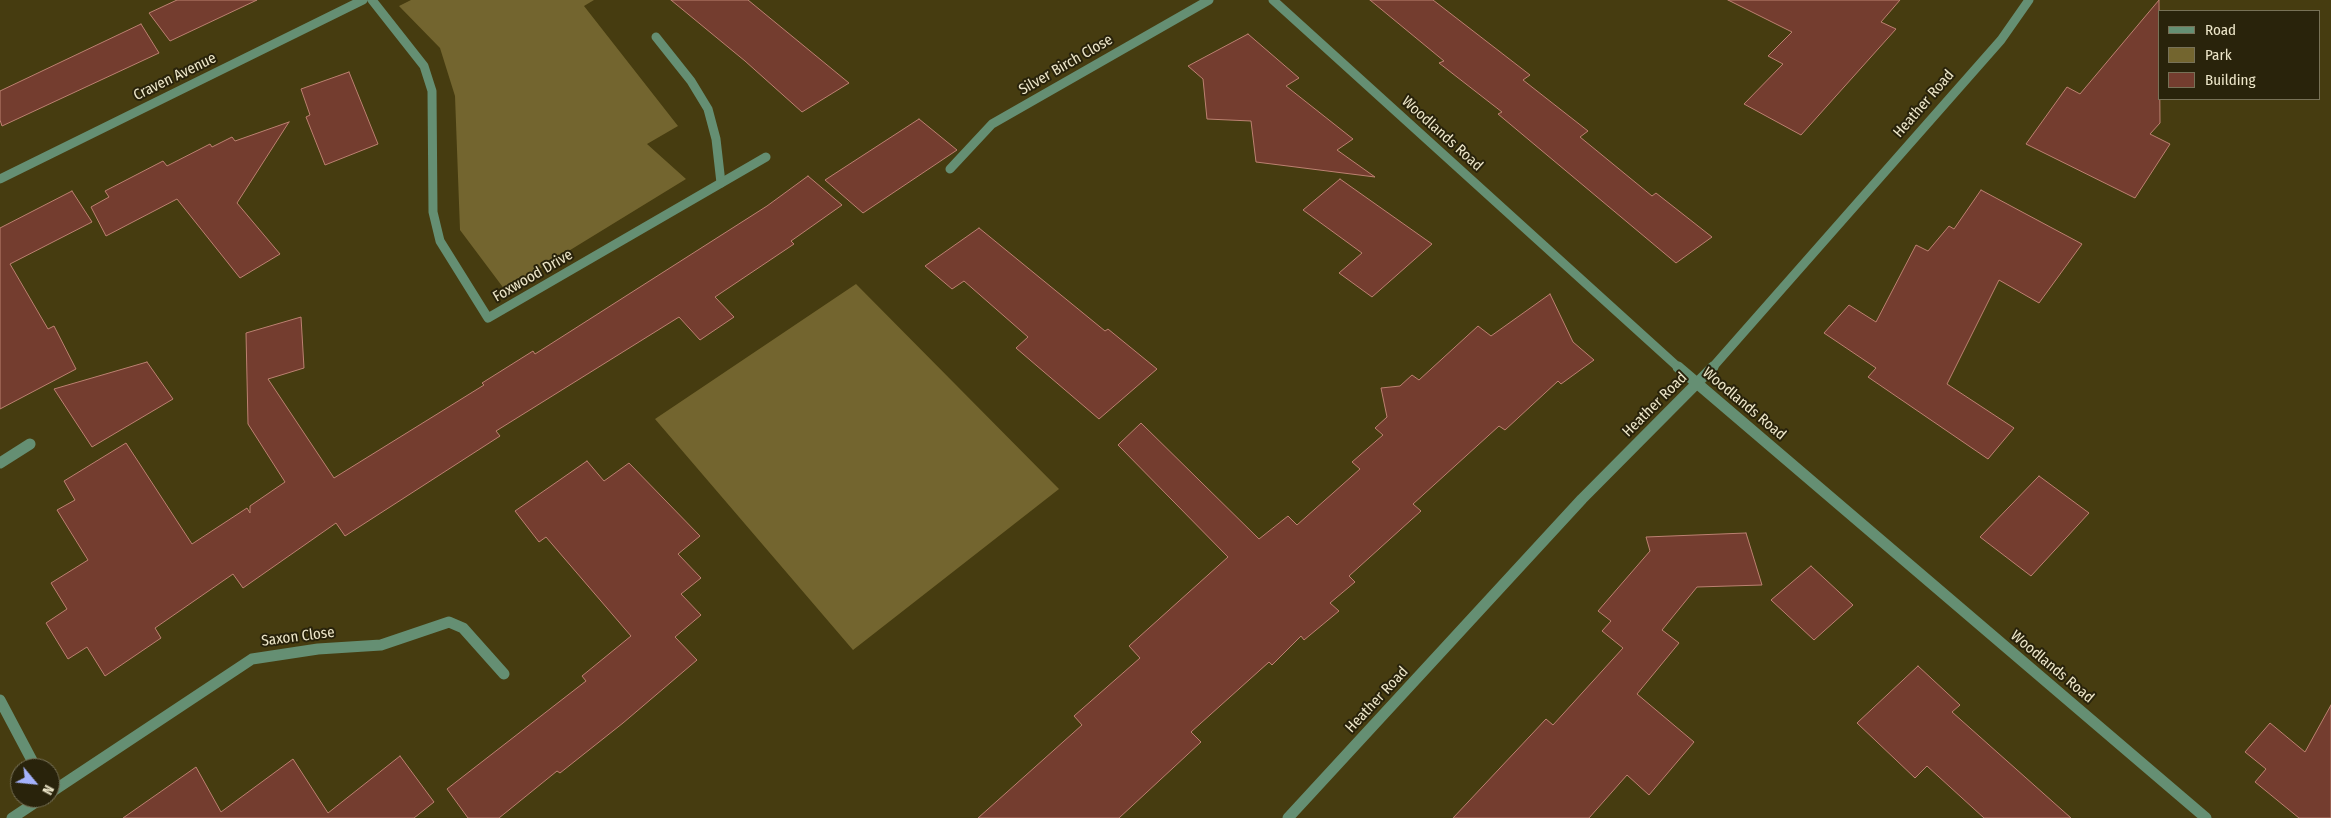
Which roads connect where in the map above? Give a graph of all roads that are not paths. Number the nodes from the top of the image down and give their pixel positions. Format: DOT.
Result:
graph roads {
  1 [pos="363,0"];
  2 [pos="372,0"];
  3 [pos="1209,0"];
  4 [pos="1273,0"];
  5 [pos="2029,0"];
  6 [pos="656,37"];
  7 [pos="766,157"];
  8 [pos="950,169"];
  9 [pos="0,179"];
  10 [pos="721,183"];
  11 [pos="1698,384"];
  12 [pos="30,444"];
  13 [pos="0,463"];
  14 [pos="504,674"];
  15 [pos="0,700"];
  16 [pos="31,758"];
  17 [pos="60,786"];
  18 [pos="27,808"];
  19 [pos="12,818"];
  20 [pos="1288,818"];
  21 [pos="2206,818"];
  1 -- 9 [label="street, Craven Avenue"];
  2 -- 10 [label="street, Foxwood Drive"];
  3 -- 8 [label="street, Silver Birch Close"];
  4 -- 11 [label="street, Woodlands Road"];
  5 -- 11 [label="street, Heather Road"];
  6 -- 10 [label="street"];
  7 -- 10 [label="street, Foxwood Drive"];
  11 -- 20 [label="street, Heather Road"];
  11 -- 21 [label="street, Woodlands Road"];
  12 -- 13 [label="street"];
  14 -- 17 [label="street, Saxon Close"];
  15 -- 16 [label="street"];
  18 -- 19 [label="street"];
}
